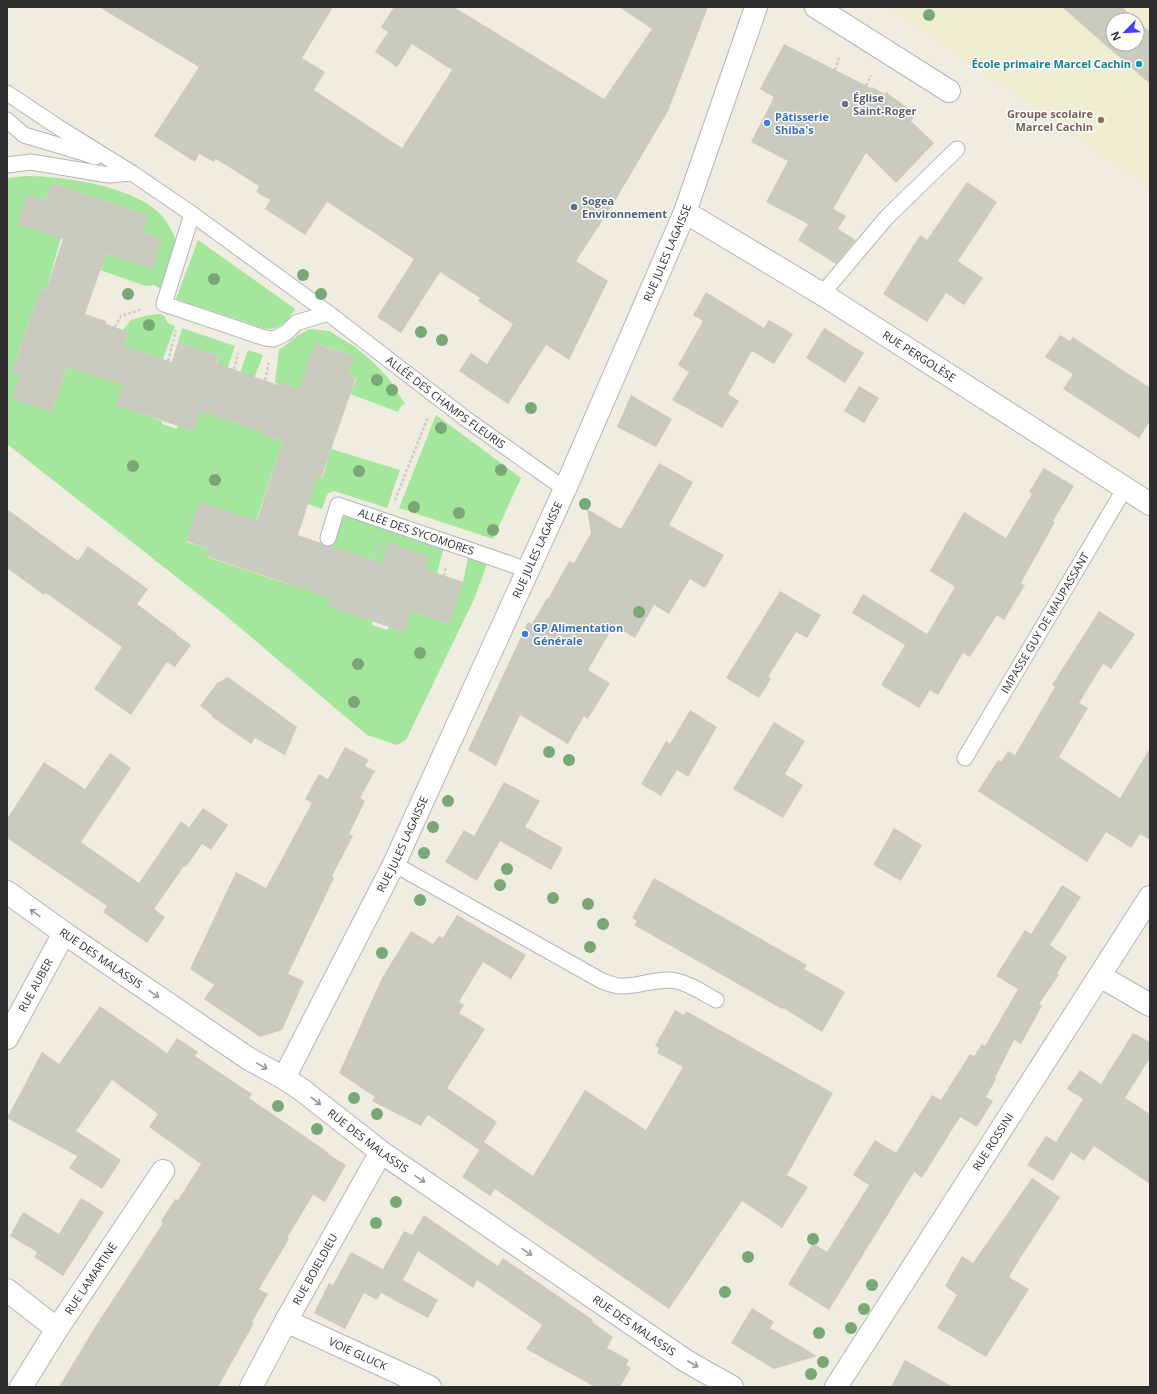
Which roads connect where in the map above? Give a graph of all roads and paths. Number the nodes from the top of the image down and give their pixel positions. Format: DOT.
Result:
graph roads {
  1 [pos="756,7"];
  2 [pos="816,7"];
  3 [pos="839,58"];
  4 [pos="835,70"];
  5 [pos="871,75"];
  6 [pos="864,90"];
  7 [pos="949,91"];
  8 [pos="7,93"];
  9 [pos="7,120"];
  10 [pos="957,149"];
  11 [pos="7,165"];
  12 [pos="132,173"];
  13 [pos="685,212"];
  14 [pos="192,214"];
  15 [pos="822,294"];
  16 [pos="164,304"];
  17 [pos="181,310"];
  18 [pos="328,313"];
  19 [pos="115,327"];
  20 [pos="168,361"];
  21 [pos="436,396"];
  22 [pos="1125,488"];
  23 [pos="564,489"];
  24 [pos="1150,504"];
  25 [pos="387,521"];
  26 [pos="328,538"];
  27 [pos="528,570"];
  28 [pos="965,758"];
  29 [pos="394,864"];
  30 [pos="7,892"];
  31 [pos="1150,897"];
  32 [pos="64,933"];
  33 [pos="1100,976"];
  34 [pos="716,1000"];
  35 [pos="1150,1005"];
  36 [pos="7,1038"];
  37 [pos="284,1078"];
  38 [pos="381,1152"];
  39 [pos="163,1171"];
  40 [pos="7,1290"];
  41 [pos="286,1321"];
  42 [pos="57,1329"];
  43 [pos="21,1387"];
  44 [pos="251,1387"];
  45 [pos="430,1387"];
  46 [pos="732,1387"];
  47 [pos="836,1387"];
  1 -- 13 [label="street, RUE JULES LAGAISSE"];
  2 -- 7 [label="street"];
  3 -- 4 [label="path"];
  5 -- 6 [label="path"];
  8 -- 12 [label="lane"];
  9 -- 12 [label="lane"];
  10 -- 15 [label="lane"];
  11 -- 12 [label="lane"];
  12 -- 14 [label="lane, ALLÉE DES CHAMPS FLEURIS"];
  13 -- 15 [label="street, RUE PERGOLÈSE"];
  13 -- 23 [label="street, RUE JULES LAGAISSE"];
  14 -- 16 [label="lane"];
  14 -- 18 [label="lane, ALLÉE DES CHAMPS FLEURIS"];
  15 -- 22 [label="street, RUE PERGOLÈSE"];
  16 -- 17 [label="lane"];
  16 -- 19 [label="path"];
  17 -- 18 [label="lane"];
  17 -- 20 [label="path"];
  18 -- 21 [label="lane, ALLÉE DES CHAMPS FLEURIS"];
  21 -- 23 [label="lane, ALLÉE DES CHAMPS FLEURIS"];
  21 -- 25 [label="path"];
  22 -- 24 [label="street, RUE PERGOLÈSE"];
  22 -- 28 [label="lane, IMPASSE GUY DE MAUPASSANT"];
  23 -- 27 [label="street, RUE JULES LAGAISSE"];
  25 -- 26 [label="lane, ALLÉE DES SYCOMORES"];
  25 -- 27 [label="lane, ALLÉE DES SYCOMORES"];
  27 -- 29 [label="street, RUE JULES LAGAISSE"];
  29 -- 34 [label="lane"];
  29 -- 37 [label="street, RUE JULES LAGAISSE"];
  32 -- 30 [label="street, RUE DES MALASSIS, one-way"];
  31 -- 33 [label="street, RUE ROSSINI"];
  32 -- 36 [label="street, RUE AUBER"];
  32 -- 37 [label="street, RUE DES MALASSIS, one-way"];
  33 -- 35 [label="street"];
  33 -- 47 [label="street, RUE ROSSINI"];
  37 -- 38 [label="street, RUE DES MALASSIS, one-way"];
  38 -- 41 [label="street, RUE BOIELDIEU"];
  38 -- 46 [label="street, RUE DES MALASSIS, one-way"];
  39 -- 42 [label="street, RUE LAMARTINE"];
  40 -- 42 [label="street"];
  41 -- 44 [label="street, RUE BOIELDIEU"];
  41 -- 45 [label="street, VOIE GLUCK"];
  42 -- 43 [label="street, RUE LAMARTINE"];
}
